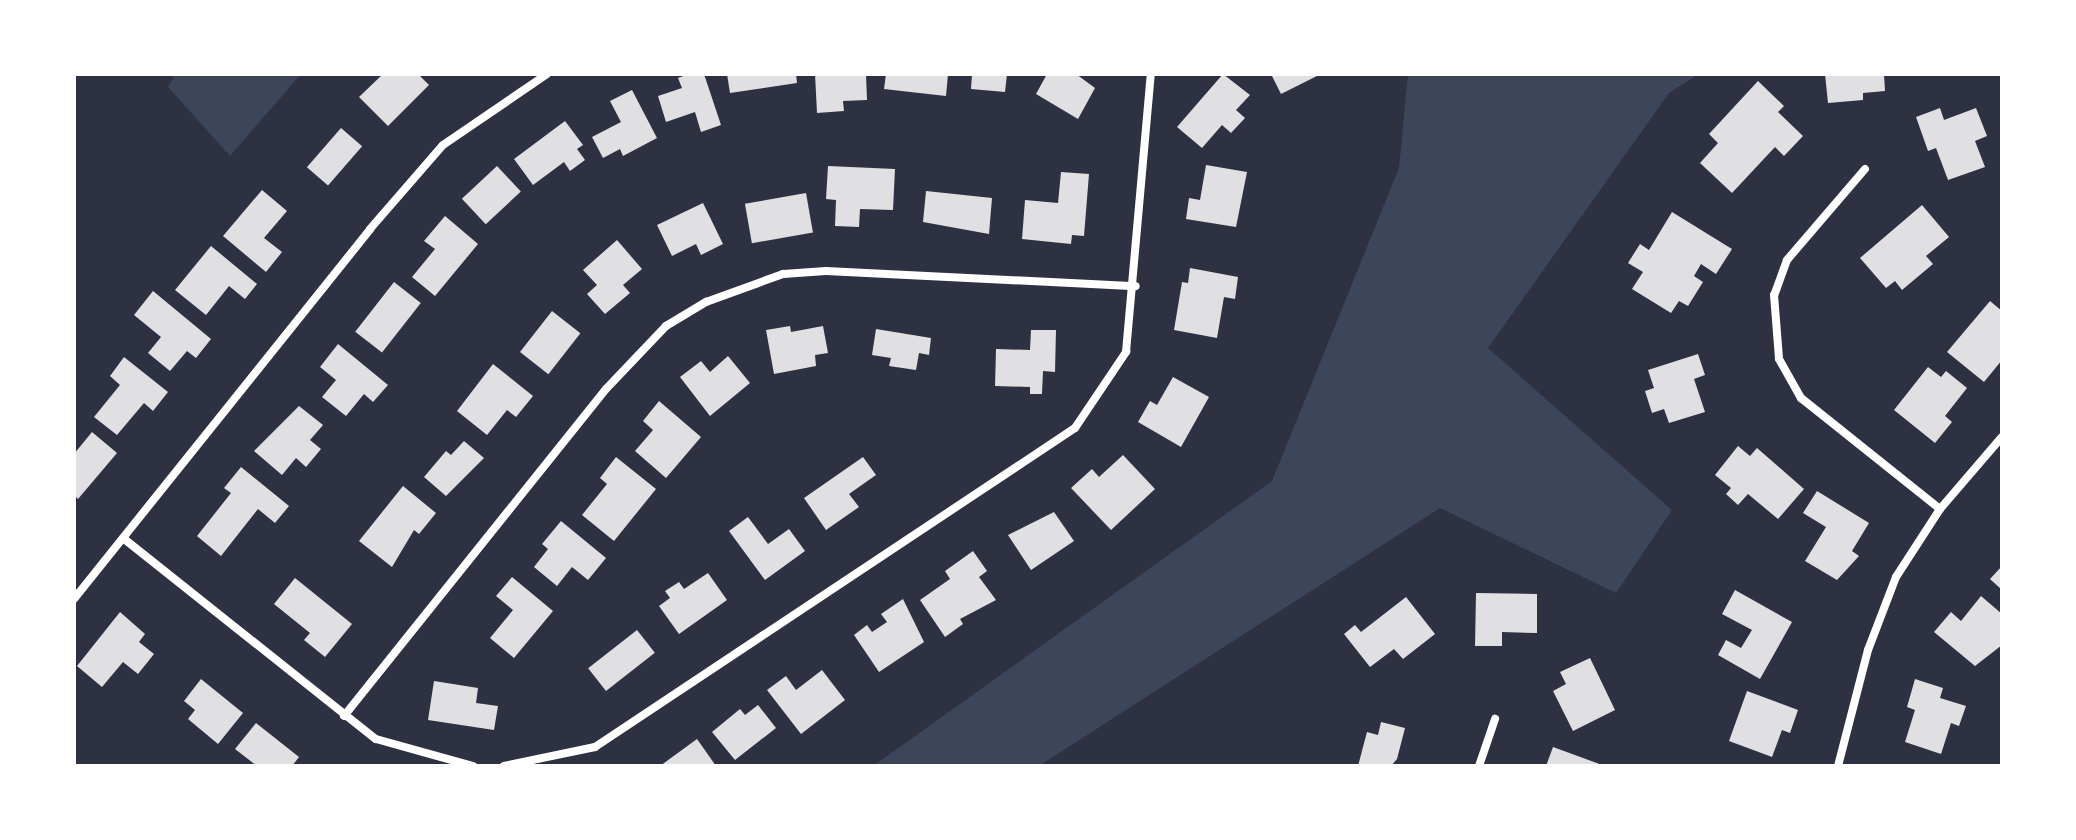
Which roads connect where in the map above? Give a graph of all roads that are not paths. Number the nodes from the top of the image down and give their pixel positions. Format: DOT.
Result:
graph roads {
  1 [pos="547,74"];
  2 [pos="1151,74"];
  3 [pos="1865,169"];
  4 [pos="1136,286"];
  5 [pos="2002,437"];
  6 [pos="1940,509"];
  7 [pos="123,538"];
  8 [pos="74,599"];
  9 [pos="344,716"];
  10 [pos="1495,719"];
  11 [pos="473,766"];
  12 [pos="504,766"];
  13 [pos="1479,766"];
  14 [pos="1838,766"];
  1 -- 7 [label="street"];
  2 -- 4 [label="street"];
  3 -- 6 [label="street"];
  4 -- 9 [label="street"];
  4 -- 12 [label="street"];
  5 -- 6 [label="street"];
  6 -- 14 [label="street"];
  7 -- 8 [label="street"];
  7 -- 9 [label="street"];
  9 -- 11 [label="street"];
  10 -- 13 [label="street"];
}
